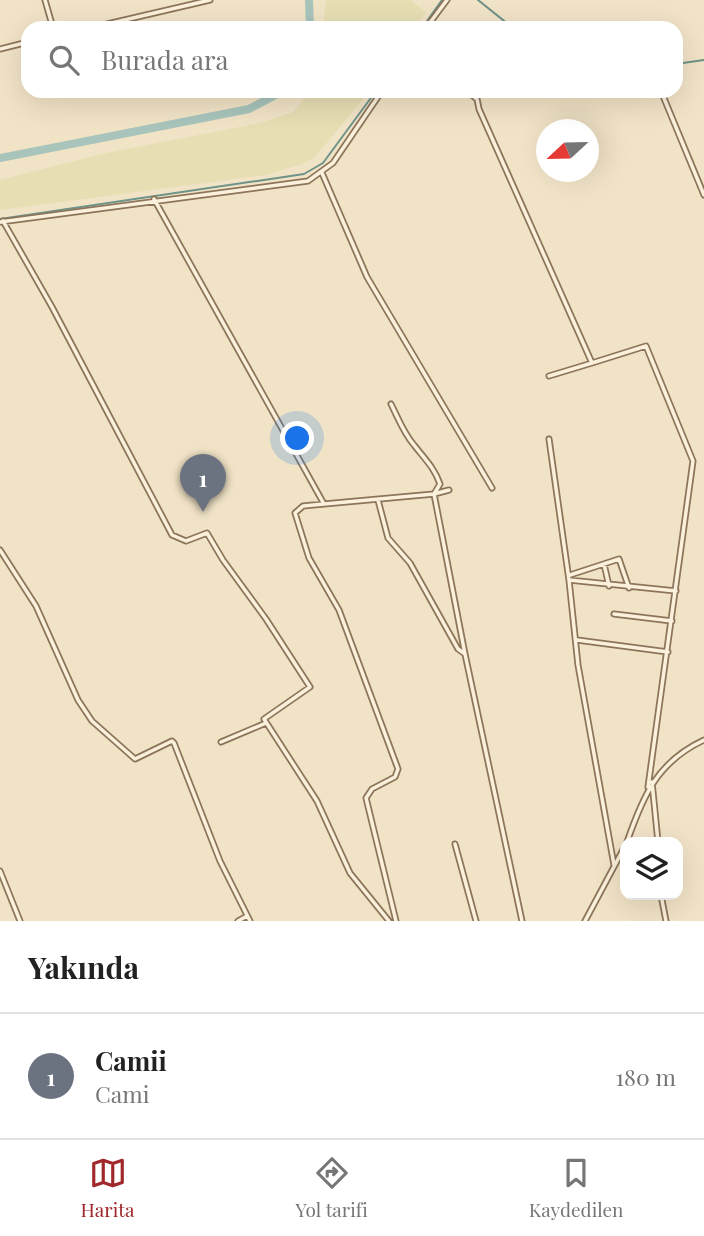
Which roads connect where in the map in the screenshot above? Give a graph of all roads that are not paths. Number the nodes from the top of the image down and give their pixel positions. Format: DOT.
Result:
graph roads {
  1 [pos="45,0"];
  2 [pos="210,0"];
  3 [pos="447,0"];
  4 [pos="50,21"];
  5 [pos="120,21"];
  6 [pos="431,21"];
  7 [pos="21,44"];
  8 [pos="0,49"];
  9 [pos="377,98"];
  10 [pos="476,98"];
  11 [pos="665,98"];
  12 [pos="322,173"];
  13 [pos="704,194"];
  14 [pos="154,199"];
  15 [pos="2,222"];
  16 [pos="592,363"];
  17 [pos="549,376"];
  18 [pos="391,404"];
  19 [pos="549,439"];
  20 [pos="492,488"];
  21 [pos="449,490"];
  22 [pos="435,494"];
  23 [pos="378,500"];
  24 [pos="324,504"];
  25 [pos="0,550"];
  26 [pos="604,564"];
  27 [pos="569,577"];
  28 [pos="609,586"];
  29 [pos="629,588"];
  30 [pos="676,591"];
  31 [pos="614,614"];
  32 [pos="672,621"];
  33 [pos="576,640"];
  34 [pos="668,652"];
  35 [pos="466,654"];
  36 [pos="266,723"];
  37 [pos="704,740"];
  38 [pos="221,742"];
  39 [pos="650,785"];
  40 [pos="629,837"];
  41 [pos="657,837"];
  42 [pos="455,844"];
  43 [pos="620,854"];
  44 [pos="614,865"];
  45 [pos="0,871"];
  46 [pos="663,900"];
  47 [pos="249,919"];
  48 [pos="20,921"];
  49 [pos="238,921"];
  50 [pos="389,921"];
  51 [pos="396,921"];
  52 [pos="475,921"];
  53 [pos="522,921"];
  54 [pos="585,921"];
  55 [pos="666,921"];
  1 -- 4 [label="street"];
  2 -- 5 [label="street"];
  3 -- 6 [label="street"];
  7 -- 8 [label="street"];
  9 -- 12 [label="street"];
  10 -- 16 [label="street"];
  11 -- 13 [label="street"];
  12 -- 14 [label="street"];
  12 -- 20 [label="street"];
  14 -- 15 [label="street"];
  14 -- 24 [label="street"];
  15 -- 36 [label="street"];
  16 -- 17 [label="street"];
  16 -- 30 [label="street"];
  18 -- 22 [label="street"];
  19 -- 27 [label="street"];
  21 -- 22 [label="street"];
  22 -- 23 [label="street"];
  22 -- 35 [label="street"];
  23 -- 24 [label="street"];
  23 -- 35 [label="street"];
  24 -- 51 [label="street"];
  25 -- 47 [label="street"];
  26 -- 27 [label="street"];
  26 -- 28 [label="street"];
  26 -- 29 [label="street"];
  27 -- 28 [label="street"];
  27 -- 33 [label="street"];
  28 -- 29 [label="street"];
  29 -- 30 [label="street"];
  30 -- 32 [label="street"];
  31 -- 32 [label="street"];
  32 -- 34 [label="street"];
  33 -- 34 [label="street"];
  33 -- 44 [label="street"];
  34 -- 39 [label="street"];
  35 -- 53 [label="street"];
  36 -- 38 [label="street"];
  36 -- 50 [label="street"];
  37 -- 39 [label="street"];
  39 -- 40 [label="street"];
  39 -- 41 [label="street"];
  42 -- 52 [label="street"];
  43 -- 44 [label="street"];
  44 -- 54 [label="street"];
  45 -- 48 [label="street"];
  46 -- 55 [label="street"];
  47 -- 49 [label="street"];
}
